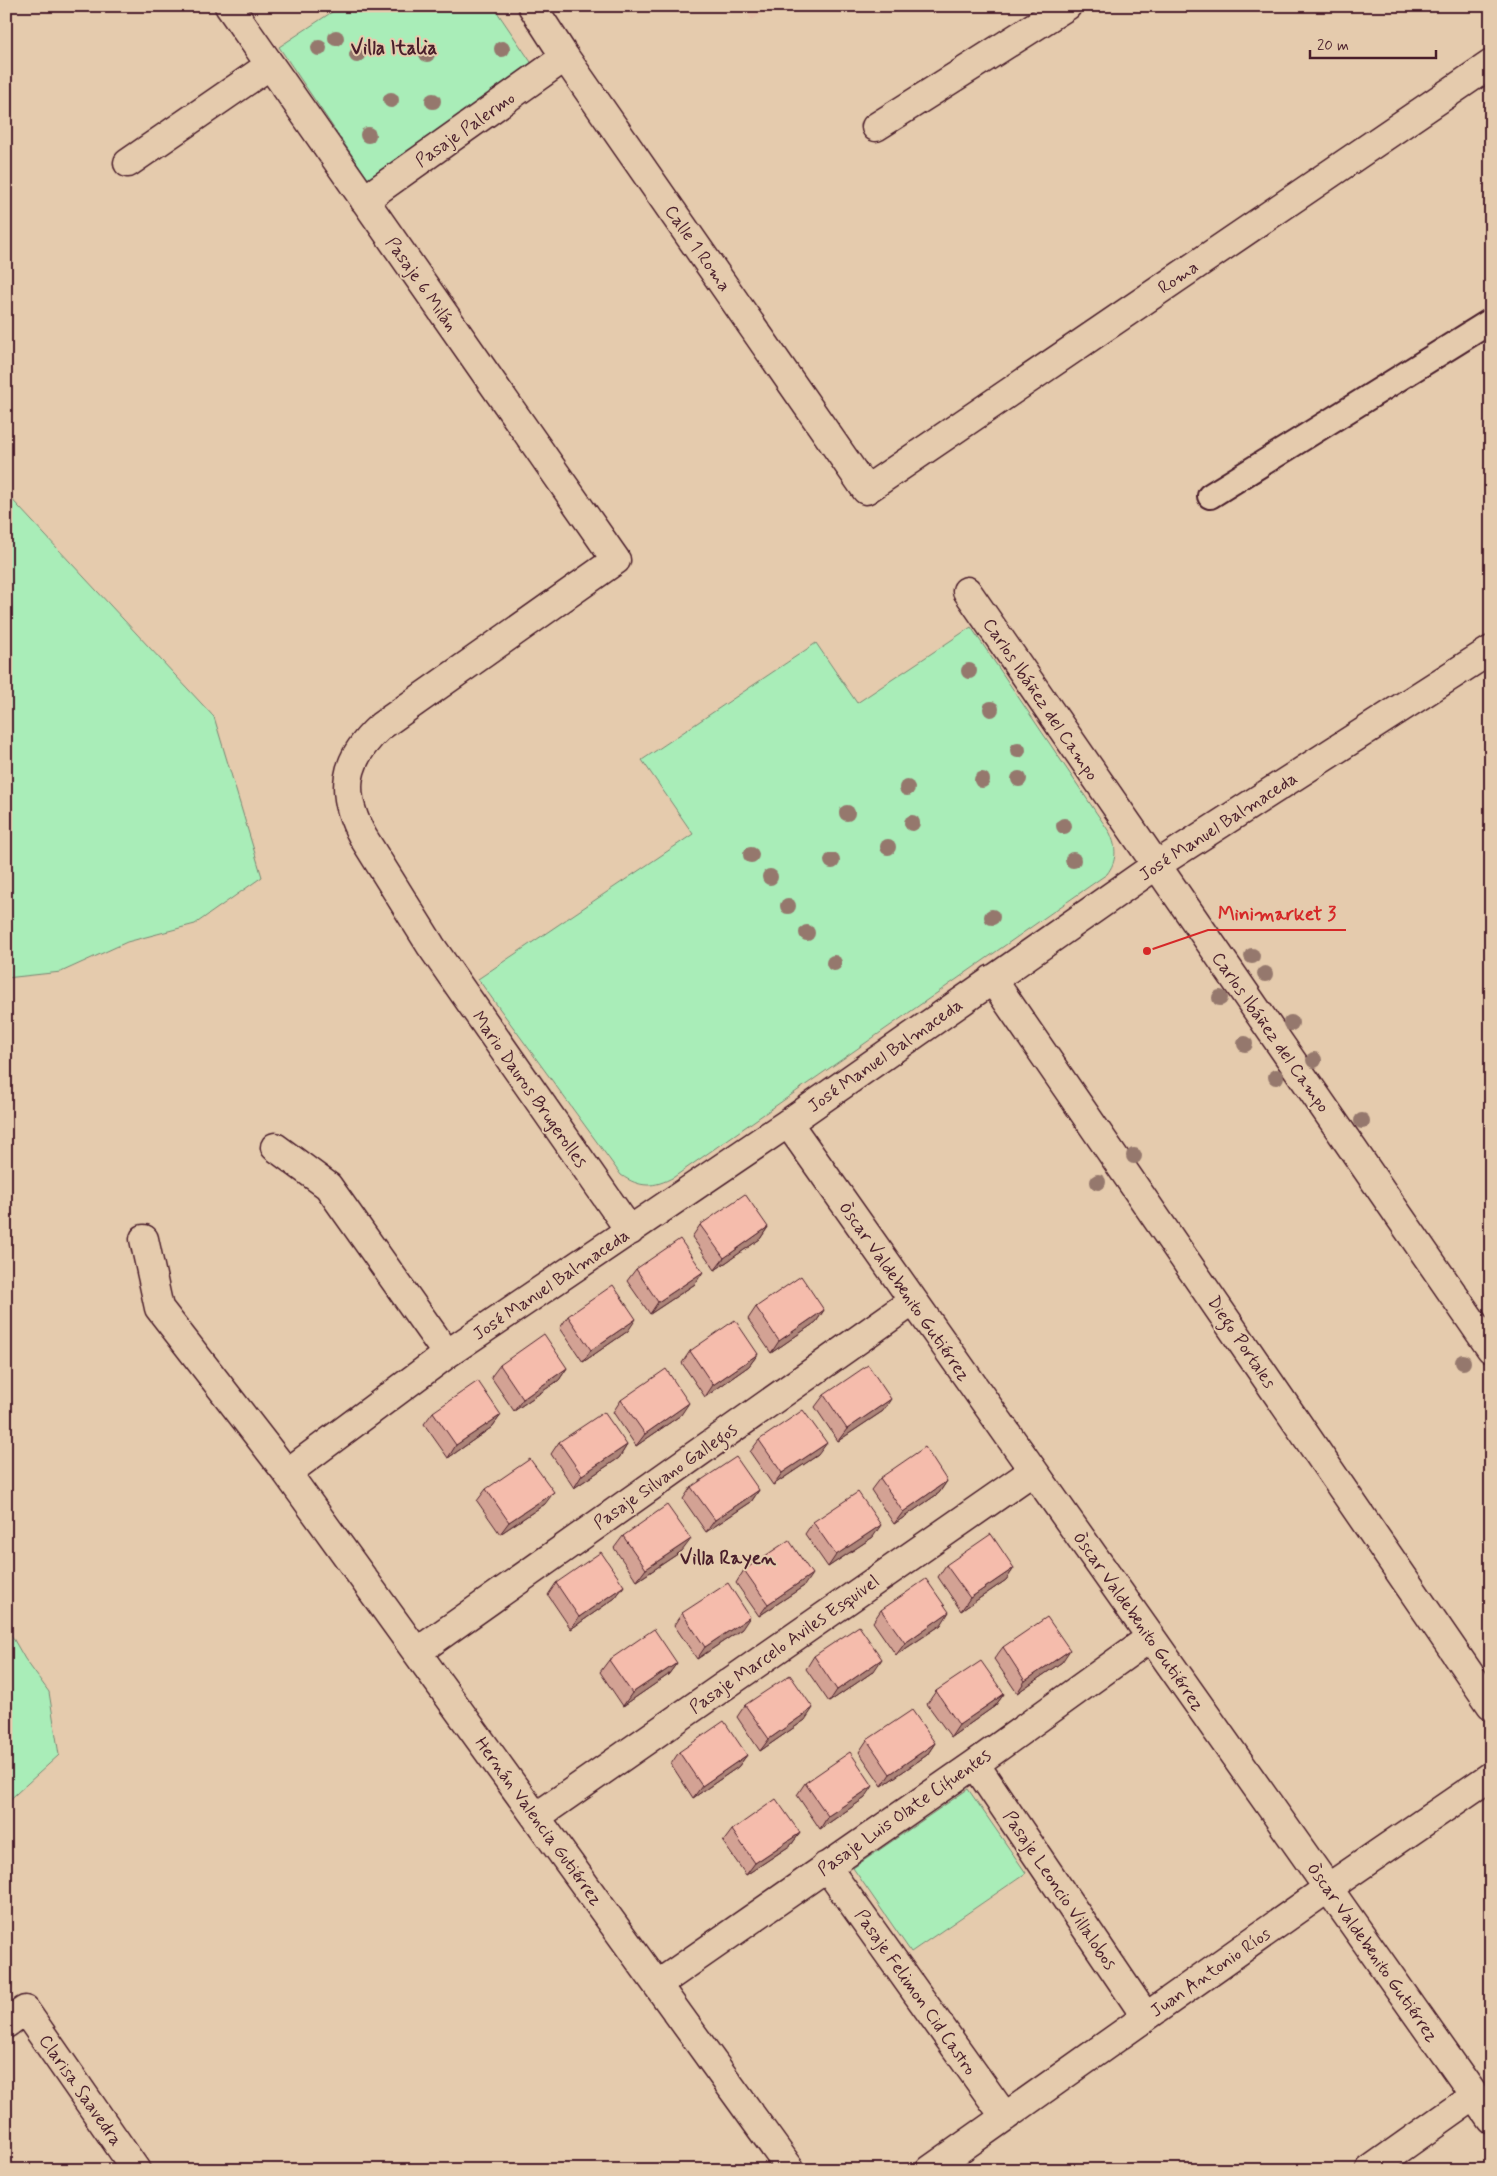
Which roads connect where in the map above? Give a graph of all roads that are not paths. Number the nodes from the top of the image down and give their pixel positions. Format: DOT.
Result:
graph roads {
  1 [pos="229,6"];
  2 [pos="532,6"];
  3 [pos="1067,6"];
  4 [pos="565,57"];
  5 [pos="1491,64"];
  6 [pos="270,65"];
  7 [pos="876,127"];
  8 [pos="128,163"];
  9 [pos="364,200"];
  10 [pos="1491,321"];
  11 [pos="866,490"];
  12 [pos="1210,496"];
  13 [pos="616,560"];
  14 [pos="967,591"];
  15 [pos="1491,650"];
  16 [pos="1155,866"];
  17 [pos="992,980"];
  18 [pos="788,1124"];
  19 [pos="275,1146"];
  20 [pos="630,1231"];
  21 [pos="144,1239"];
  22 [pos="913,1301"];
  23 [pos="1491,1349"];
  24 [pos="447,1354"];
  25 [pos="1032,1471"];
  26 [pos="288,1473"];
  27 [pos="1150,1637"];
  28 [pos="417,1652"];
  29 [pos="1491,1705"];
  30 [pos="975,1764"];
  31 [pos="1491,1776"];
  32 [pos="536,1817"];
  33 [pos="826,1866"];
  34 [pos="1328,1888"];
  35 [pos="657,1985"];
  36 [pos="16,2017"];
  37 [pos="1146,2017"];
  38 [pos="1474,2096"];
  39 [pos="1005,2117"];
  40 [pos="1491,2119"];
  41 [pos="136,2170"];
  42 [pos="791,2170"];
  43 [pos="930,2170"];
  44 [pos="1370,2170"];
  1 -- 6 [label="street, Pasaje 6 Milán"];
  2 -- 4 [label="street, Calle 1 Roma"];
  3 -- 7 [label="street"];
  4 -- 9 [label="street, Pasaje Palermo"];
  4 -- 11 [label="street, Calle 1 Roma"];
  5 -- 11 [label="street, Roma"];
  6 -- 8 [label="street"];
  6 -- 9 [label="street, Pasaje 6 Milán"];
  9 -- 13 [label="street, Pasaje 6 Milán"];
  10 -- 12 [label="lane"];
  13 -- 20 [label="street, Mario Dauros Brugerolles"];
  14 -- 16 [label="street, Carlos Ibáñez del Campo"];
  15 -- 16 [label="street, José Manuel Balmaceda"];
  16 -- 17 [label="street, José Manuel Balmaceda"];
  16 -- 23 [label="street, Carlos Ibáñez del Campo"];
  17 -- 18 [label="street, José Manuel Balmaceda"];
  17 -- 29 [label="street, Diego Portales"];
  18 -- 20 [label="street, José Manuel Balmaceda"];
  18 -- 22 [label="street, Òscar Valdebenito Gutiérrez"];
  19 -- 24 [label="street"];
  20 -- 24 [label="street, José Manuel Balmaceda"];
  21 -- 26 [label="street, Hernán Valencia Gutiérrez"];
  22 -- 25 [label="street, Òscar Valdebenito Gutiérrez"];
  22 -- 28 [label="street, Pasaje Silvano Gallegos"];
  24 -- 26 [label="street, José Manuel Balmaceda"];
  25 -- 27 [label="street, Òscar Valdebenito Gutiérrez"];
  25 -- 32 [label="street, Pasaje Marcelo Aviles Esquivel"];
  26 -- 28 [label="street, Hernán Valencia Gutiérrez"];
  27 -- 30 [label="street, Pasaje Luis Olate Cifuentes"];
  27 -- 34 [label="street, Òscar Valdebenito Gutiérrez"];
  28 -- 32 [label="street, Hernán Valencia Gutiérrez"];
  30 -- 33 [label="street, Pasaje Luis Olate Cifuentes"];
  30 -- 37 [label="street, Pasaje Leoncio Villalobos"];
  31 -- 34 [label="street, Juan Antonio Ríos"];
  32 -- 35 [label="street, Hernán Valencia Gutiérrez"];
  33 -- 35 [label="street, Pasaje Luis Olate Cifuentes"];
  33 -- 39 [label="street, Pasaje Felimon Cid Castro"];
  34 -- 37 [label="street, Juan Antonio Ríos"];
  34 -- 38 [label="street, Òscar Valdebenito Gutiérrez"];
  35 -- 42 [label="street, Hernán Valencia Gutiérrez"];
  36 -- 41 [label="street, Clarisa Saavedra"];
  37 -- 39 [label="street, Juan Antonio Ríos"];
  38 -- 40 [label="street, Òscar Valdebenito Gutiérrez"];
  38 -- 44 [label="street"];
  39 -- 43 [label="street, Juan Antonio Ríos"];
}
